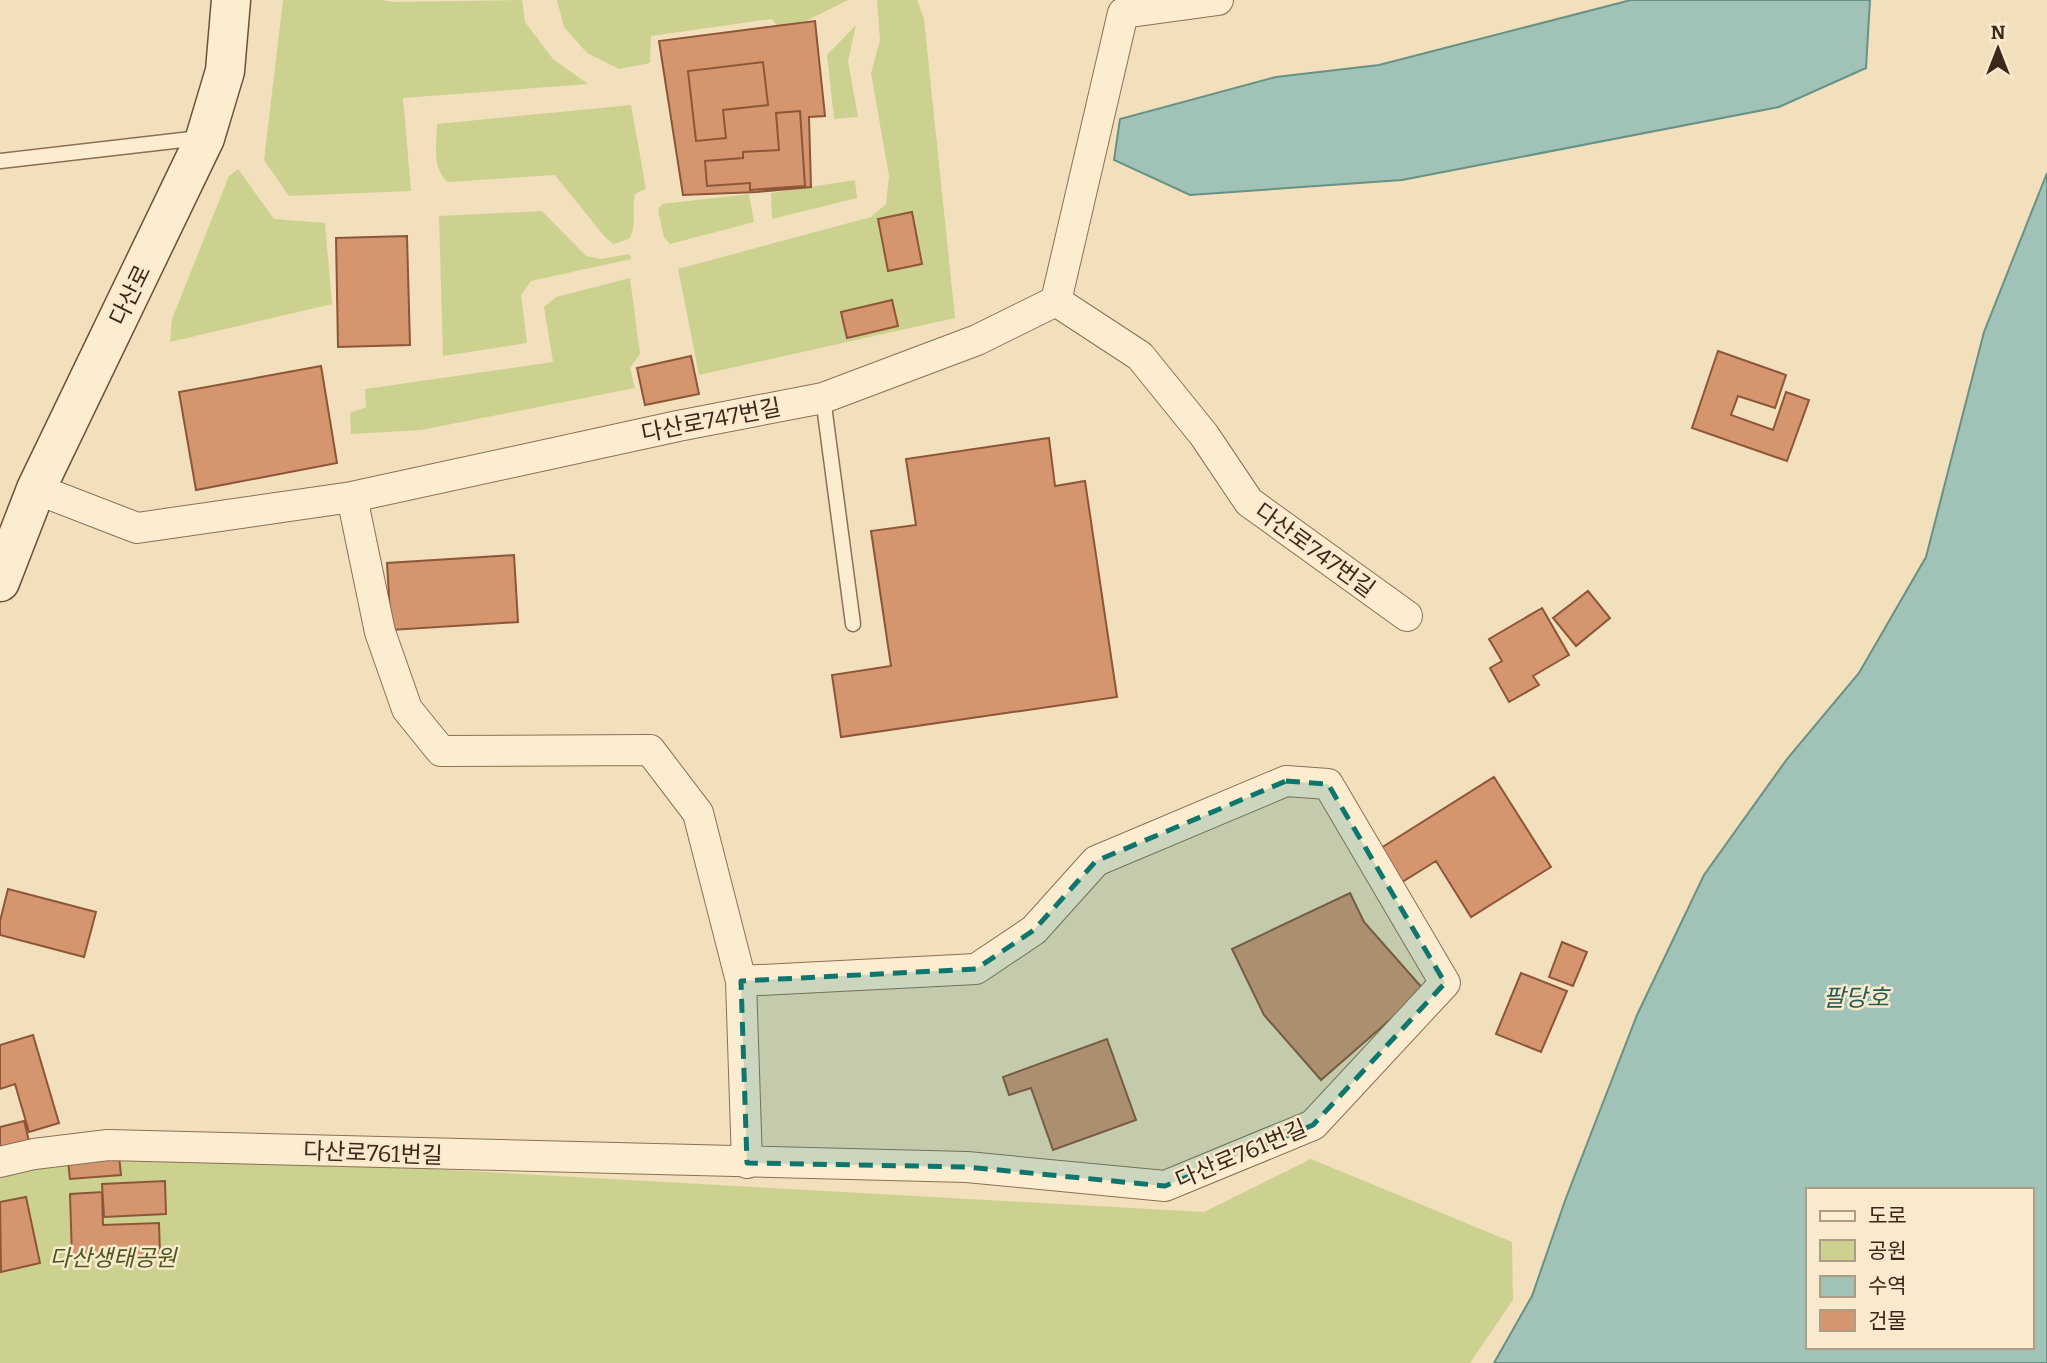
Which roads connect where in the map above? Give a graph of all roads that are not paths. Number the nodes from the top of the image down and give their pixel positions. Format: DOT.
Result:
graph roads {
  1 [pos="232,0"];
  2 [pos="1218,0"];
  3 [pos="1122,6"];
  4 [pos="205,138"];
  5 [pos="0,161"];
  6 [pos="1056,301"];
  7 [pos="823,398"];
  8 [pos="37,489"];
  9 [pos="352,497"];
  10 [pos="0,582"];
  11 [pos="1407,616"];
  12 [pos="853,624"];
  13 [pos="741,981"];
  14 [pos="0,1162"];
  15 [pos="747,1163"];
  1 -- 4 [label="street, 다산로"];
  2 -- 3 [label="street"];
  3 -- 6 [label="street"];
  4 -- 5 [label="lane"];
  4 -- 8 [label="street, 다산로"];
  6 -- 7 [label="street, 다산로747번길"];
  6 -- 11 [label="street, 다산로747번길"];
  7 -- 9 [label="street, 다산로747번길"];
  7 -- 12 [label="lane"];
  8 -- 9 [label="street, 다산로747번길"];
  8 -- 10 [label="street, 다산로"];
  9 -- 13 [label="street"];
  13 -- 15 [label="street"];
  13 -- 15 [label="street, 다산로761번길"];
  14 -- 15 [label="street, 다산로761번길"];
}
